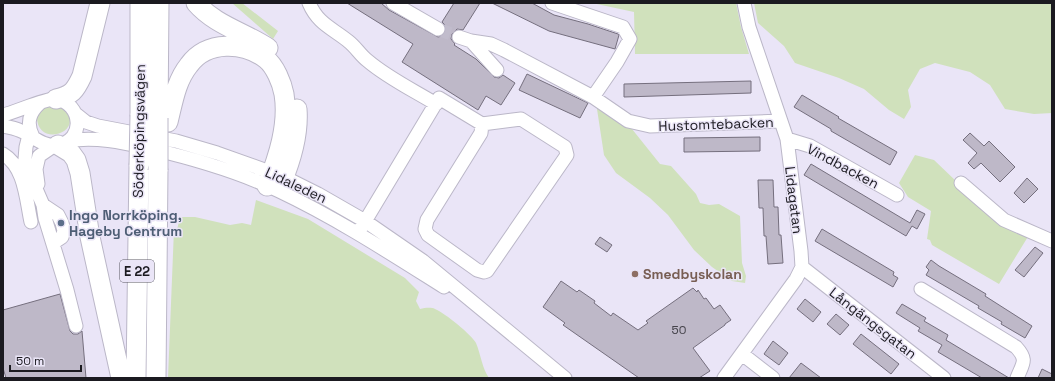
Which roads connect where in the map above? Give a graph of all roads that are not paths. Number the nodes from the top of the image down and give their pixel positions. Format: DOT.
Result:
graph roads {
  1 [pos="100,3"];
  2 [pos="140,3"];
  3 [pos="159,3"];
  4 [pos="196,3"];
  5 [pos="309,3"];
  6 [pos="393,3"];
  7 [pos="552,3"];
  8 [pos="744,3"];
  9 [pos="438,29"];
  10 [pos="496,70"];
  11 [pos="593,97"];
  12 [pos="48,101"];
  13 [pos="436,104"];
  14 [pos="76,114"];
  15 [pos="3,115"];
  16 [pos="163,120"];
  17 [pos="781,121"];
  18 [pos="482,124"];
  19 [pos="3,126"];
  20 [pos="30,134"];
  21 [pos="786,139"];
  22 [pos="60,144"];
  23 [pos="3,154"];
  24 [pos="275,182"];
  25 [pos="961,183"];
  26 [pos="898,195"];
  27 [pos="41,201"];
  28 [pos="365,221"];
  29 [pos="31,222"];
  30 [pos="358,233"];
  31 [pos="1052,241"];
  32 [pos="802,267"];
  33 [pos="921,290"];
  34 [pos="489,316"];
  35 [pos="76,326"];
  36 [pos="742,354"];
  37 [pos="121,378"];
  38 [pos="136,378"];
  39 [pos="156,378"];
  40 [pos="565,378"];
  41 [pos="724,378"];
  42 [pos="773,378"];
  43 [pos="944,378"];
  44 [pos="1017,378"];
  1 -- 12 [label="highway"];
  2 -- 38 [label="highway, Söderköpingsvägen / E 22, bridge"];
  3 -- 16 [label="highway, Söderköpingsvägen / E 22"];
  4 -- 24 [label="highway"];
  5 -- 13 [label="street"];
  6 -- 9 [label="street"];
  7 -- 11 [label="street"];
  8 -- 17 [label="street, Lidagatan"];
  10 -- 11 [label="street, Hustomtebacken"];
  11 -- 17 [label="street, Hustomtebacken"];
  12 -- 14 [label="street"];
  12 -- 15 [label="street"];
  12 -- 20 [label="street"];
  13 -- 18 [label="street"];
  13 -- 28 [label="street"];
  14 -- 22 [label="street"];
  14 -- 24 [label="street, Lidaleden"];
  16 -- 24 [label="highway"];
  16 -- 39 [label="highway, Söderköpingsvägen / E 22, bridge"];
  17 -- 21 [label="street, Lidagatan"];
  18 -- 18 [label="street"];
  19 -- 20 [label="street"];
  20 -- 22 [label="street"];
  20 -- 27 [label="street"];
  21 -- 26 [label="street, Vindbacken"];
  21 -- 32 [label="street, Lidagatan"];
  22 -- 24 [label="street, Lidaleden"];
  22 -- 27 [label="street"];
  22 -- 37 [label="highway"];
  23 -- 29 [label="street"];
  24 -- 28 [label="street, Lidaleden"];
  24 -- 30 [label="street, Lidaleden"];
  25 -- 31 [label="street"];
  27 -- 35 [label="street"];
  28 -- 30 [label="street"];
  28 -- 34 [label="street, Lidaleden"];
  30 -- 34 [label="street, Lidaleden"];
  32 -- 36 [label="street"];
  32 -- 43 [label="street, Långängsgatan"];
  33 -- 44 [label="street"];
  34 -- 40 [label="street, Lidaleden"];
  36 -- 41 [label="street"];
  36 -- 42 [label="street"];
}
